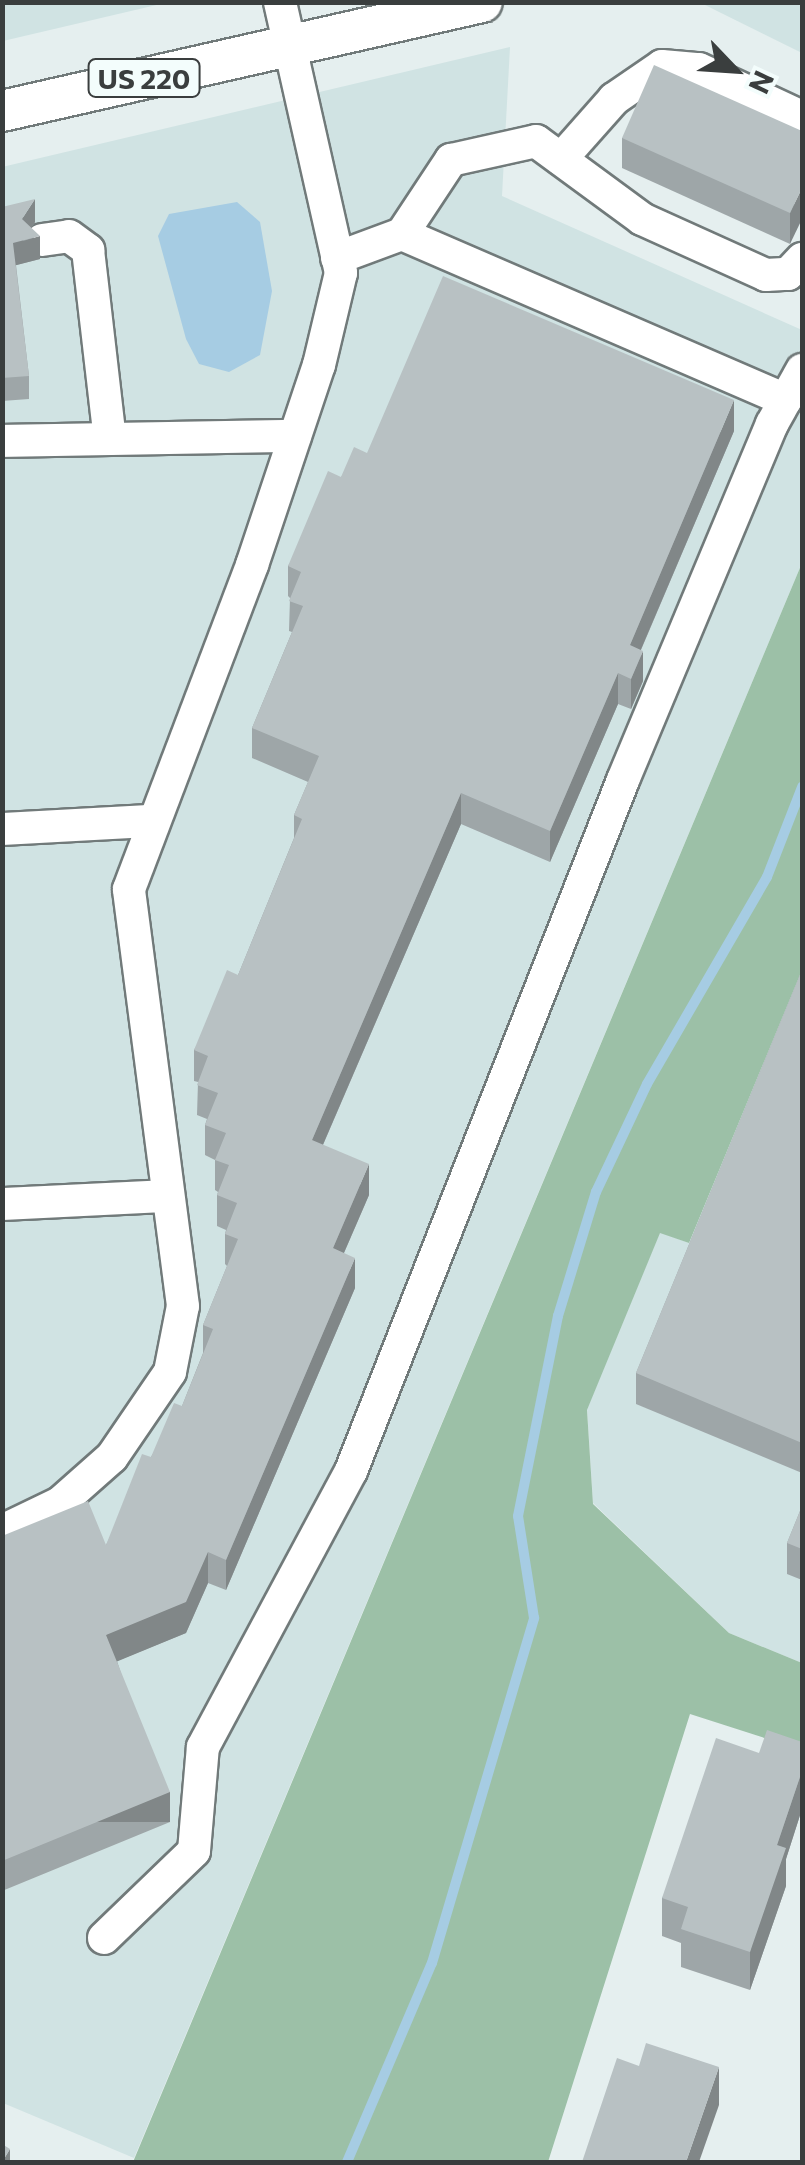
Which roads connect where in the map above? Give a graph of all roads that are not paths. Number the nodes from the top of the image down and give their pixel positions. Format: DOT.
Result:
graph roads {
  1 [pos="280,2"];
  2 [pos="482,2"];
  3 [pos="286,45"];
  4 [pos="2,111"];
  5 [pos="802,117"];
  6 [pos="561,160"];
  7 [pos="402,234"];
  8 [pos="42,240"];
  9 [pos="337,258"];
  10 [pos="802,259"];
  11 [pos="802,370"];
  12 [pos="786,400"];
  13 [pos="296,436"];
  14 [pos="110,439"];
  15 [pos="2,441"];
  16 [pos="151,821"];
  17 [pos="2,829"];
  18 [pos="168,1196"];
  19 [pos="2,1204"];
  20 [pos="2,1531"];
  21 [pos="104,1938"];
  1 -- 3 [label="street"];
  2 -- 3 [label="main road, US 220"];
  3 -- 4 [label="main road, US 220"];
  3 -- 9 [label="street"];
  5 -- 6 [label="street"];
  6 -- 7 [label="street"];
  6 -- 10 [label="street"];
  7 -- 9 [label="street"];
  7 -- 12 [label="street"];
  8 -- 14 [label="street"];
  9 -- 13 [label="street"];
  11 -- 12 [label="street"];
  12 -- 21 [label="street"];
  13 -- 14 [label="street"];
  13 -- 16 [label="street"];
  14 -- 15 [label="street"];
  16 -- 17 [label="street"];
  16 -- 18 [label="street"];
  18 -- 19 [label="street"];
  18 -- 20 [label="street"];
}
